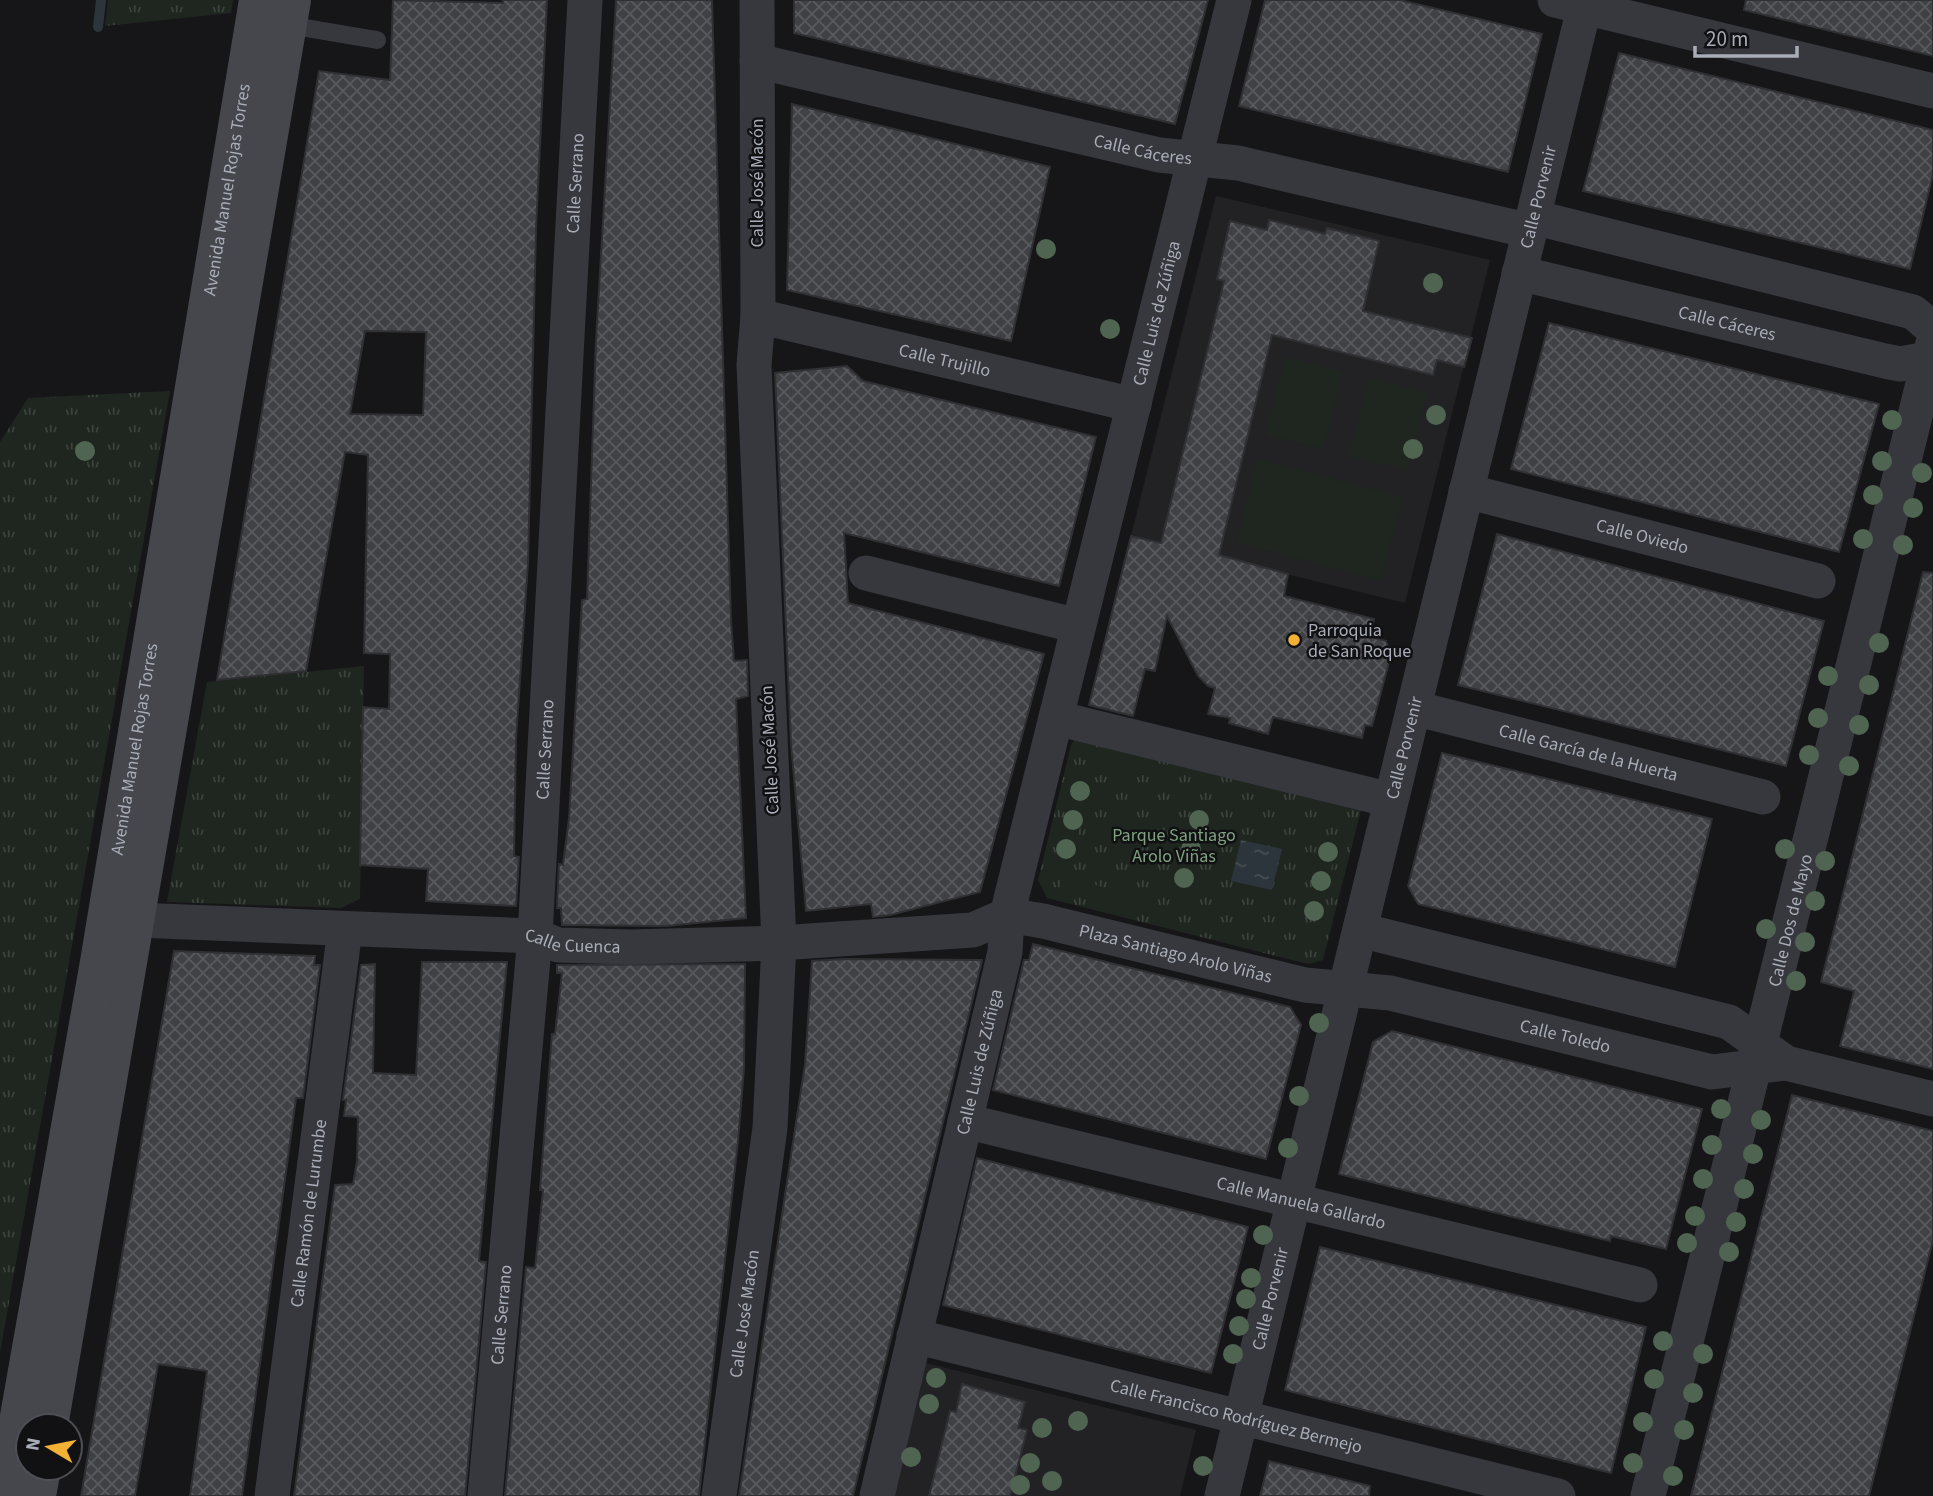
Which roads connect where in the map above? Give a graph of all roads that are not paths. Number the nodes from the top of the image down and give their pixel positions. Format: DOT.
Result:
graph roads {
  1 [pos="258,0"];
  2 [pos="585,0"];
  3 [pos="757,0"];
  4 [pos="1234,0"];
  5 [pos="1575,2"];
  6 [pos="290,13"];
  7 [pos="377,40"];
  8 [pos="757,61"];
  9 [pos="1933,91"];
  10 [pos="1195,159"];
  11 [pos="1532,224"];
  12 [pos="1519,273"];
  13 [pos="758,316"];
  14 [pos="1932,347"];
  15 [pos="1134,405"];
  16 [pos="1466,491"];
  17 [pos="866,573"];
  18 [pos="1818,581"];
  19 [pos="1078,626"];
  20 [pos="1414,708"];
  21 [pos="1056,718"];
  22 [pos="1763,797"];
  23 [pos="1391,800"];
  24 [pos="1007,915"];
  25 [pos="135,920"];
  26 [pos="345,929"];
  27 [pos="1360,930"];
  28 [pos="535,936"];
  29 [pos="779,943"];
  30 [pos="1345,989"];
  31 [pos="1766,1058"];
  32 [pos="1933,1099"];
  33 [pos="965,1121"];
  34 [pos="1294,1201"];
  35 [pos="1640,1285"];
  36 [pos="914,1336"];
  37 [pos="51,1412"];
  38 [pos="1241,1417"];
  39 [pos="5,1496"];
  40 [pos="272,1496"];
  41 [pos="485,1496"];
  42 [pos="719,1496"];
  43 [pos="877,1496"];
  44 [pos="1222,1496"];
  45 [pos="1558,1496"];
  46 [pos="1648,1496"];
  1 -- 39 [label="main road, Avenida Manuel Rojas Torres"];
  2 -- 28 [label="street, Calle Serrano"];
  3 -- 8 [label="street, Calle José Macón"];
  4 -- 10 [label="street, Calle Luis de Zúñiga"];
  5 -- 9 [label="street"];
  5 -- 11 [label="street, Calle Porvenir"];
  6 -- 7 [label="lane"];
  6 -- 25 [label="main road, Avenida Manuel Rojas Torres"];
  8 -- 10 [label="street, Calle Cáceres"];
  8 -- 13 [label="street, Calle José Macón"];
  10 -- 11 [label="street, Calle Cáceres"];
  10 -- 15 [label="street, Calle Luis de Zúñiga"];
  11 -- 12 [label="street, Calle Porvenir"];
  11 -- 14 [label="street, Calle Cáceres"];
  12 -- 14 [label="street, Calle Cáceres"];
  12 -- 16 [label="street, Calle Porvenir"];
  13 -- 15 [label="street, Calle Trujillo"];
  13 -- 29 [label="street, Calle José Macón"];
  14 -- 31 [label="street, Calle Dos de Mayo"];
  15 -- 19 [label="street, Calle Luis de Zúñiga"];
  16 -- 18 [label="street, Calle Oviedo"];
  16 -- 20 [label="street, Calle Porvenir"];
  17 -- 19 [label="street"];
  19 -- 21 [label="street, Calle Luis de Zúñiga"];
  20 -- 22 [label="street, Calle García de la Huerta"];
  20 -- 23 [label="street, Calle Porvenir"];
  21 -- 23 [label="street"];
  21 -- 24 [label="street, Calle Luis de Zúñiga"];
  23 -- 27 [label="street, Calle Porvenir"];
  24 -- 29 [label="street, Calle Cuenca"];
  24 -- 30 [label="street, Plaza Santiago Arolo Viñas"];
  24 -- 33 [label="street, Calle Luis de Zúñiga"];
  25 -- 26 [label="street, Calle Cuenca"];
  25 -- 37 [label="main road, Avenida Manuel Rojas Torres"];
  26 -- 28 [label="street, Calle Cuenca"];
  26 -- 40 [label="street, Calle Ramón de Lurumbe"];
  27 -- 30 [label="street, Calle Porvenir"];
  27 -- 31 [label="street, Calle Toledo"];
  28 -- 29 [label="street, Calle Cuenca"];
  28 -- 41 [label="street, Calle Serrano"];
  29 -- 42 [label="street, Calle José Macón"];
  30 -- 31 [label="street, Calle Toledo"];
  30 -- 34 [label="street, Calle Porvenir"];
  31 -- 32 [label="street, Calle Toledo"];
  31 -- 46 [label="street, Calle Dos de Mayo"];
  33 -- 34 [label="street, Calle Manuela Gallardo"];
  33 -- 36 [label="street, Calle Luis de Zúñiga"];
  34 -- 35 [label="street, Calle Manuela Gallardo"];
  34 -- 38 [label="street, Calle Porvenir"];
  36 -- 38 [label="street, Calle Francisco Rodríguez Bermejo"];
  36 -- 43 [label="street, Calle Luis de Zúñiga"];
  38 -- 44 [label="street, Calle Porvenir"];
  38 -- 45 [label="street, Calle Francisco Rodríguez Bermejo"];
}
